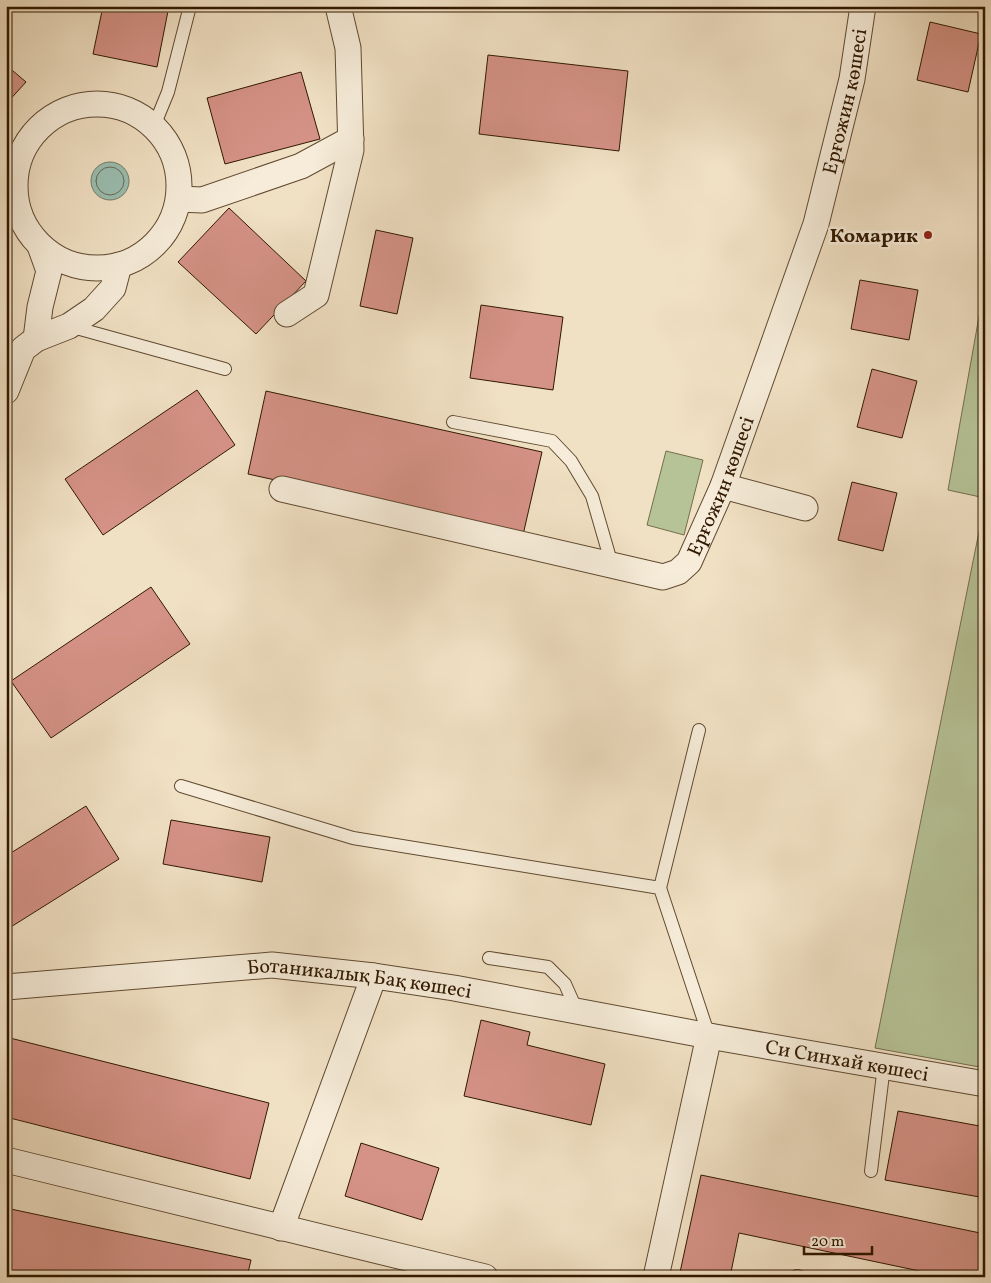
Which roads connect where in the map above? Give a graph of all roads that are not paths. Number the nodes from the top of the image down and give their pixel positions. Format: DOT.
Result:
graph roads {
  1 [pos="190,6"];
  2 [pos="338,6"];
  3 [pos="863,6"];
  4 [pos="154,126"];
  5 [pos="351,138"];
  6 [pos="11,177"];
  7 [pos="179,199"];
  8 [pos="40,246"];
  9 [pos="119,265"];
  10 [pos="287,314"];
  11 [pos="69,326"];
  12 [pos="36,339"];
  13 [pos="225,369"];
  14 [pos="6,391"];
  15 [pos="453,422"];
  16 [pos="722,486"];
  17 [pos="282,489"];
  18 [pos="805,508"];
  19 [pos="612,565"];
  20 [pos="699,730"];
  21 [pos="181,786"];
  22 [pos="660,888"];
  23 [pos="489,958"];
  24 [pos="374,976"];
  25 [pos="6,987"];
  26 [pos="577,1011"];
  27 [pos="709,1036"];
  28 [pos="884,1066"];
  29 [pos="985,1084"];
  30 [pos="6,1160"];
  31 [pos="871,1171"];
  32 [pos="280,1228"];
  33 [pos="485,1277"];
  34 [pos="656,1277"];
  1 -- 4 [label="lane"];
  2 -- 5 [label="street"];
  3 -- 16 [label="street, Ерғожин көшесі"];
  4 -- 6 [label="street"];
  4 -- 7 [label="street"];
  5 -- 7 [label="street"];
  5 -- 10 [label="street"];
  6 -- 8 [label="street"];
  7 -- 9 [label="street"];
  8 -- 9 [label="street"];
  8 -- 12 [label="street"];
  9 -- 11 [label="street"];
  11 -- 12 [label="street"];
  11 -- 13 [label="lane"];
  12 -- 14 [label="street"];
  15 -- 19 [label="lane"];
  16 -- 18 [label="street"];
  16 -- 19 [label="street, Ерғожин көшесі"];
  17 -- 19 [label="street, Ерғожин көшесі"];
  20 -- 22 [label="lane"];
  21 -- 22 [label="lane"];
  22 -- 27 [label="lane"];
  23 -- 26 [label="lane"];
  24 -- 25 [label="street, Ботаникалық Бақ көшесі"];
  24 -- 26 [label="street, Ботаникалық Бақ көшесі"];
  24 -- 32 [label="street"];
  26 -- 27 [label="street, Ботаникалық Бақ көшесі"];
  27 -- 28 [label="street, Си Синхай көшесі"];
  27 -- 34 [label="street"];
  28 -- 29 [label="street, Си Синхай көшесі"];
  28 -- 31 [label="lane"];
  30 -- 32 [label="street"];
  32 -- 33 [label="street"];
}
